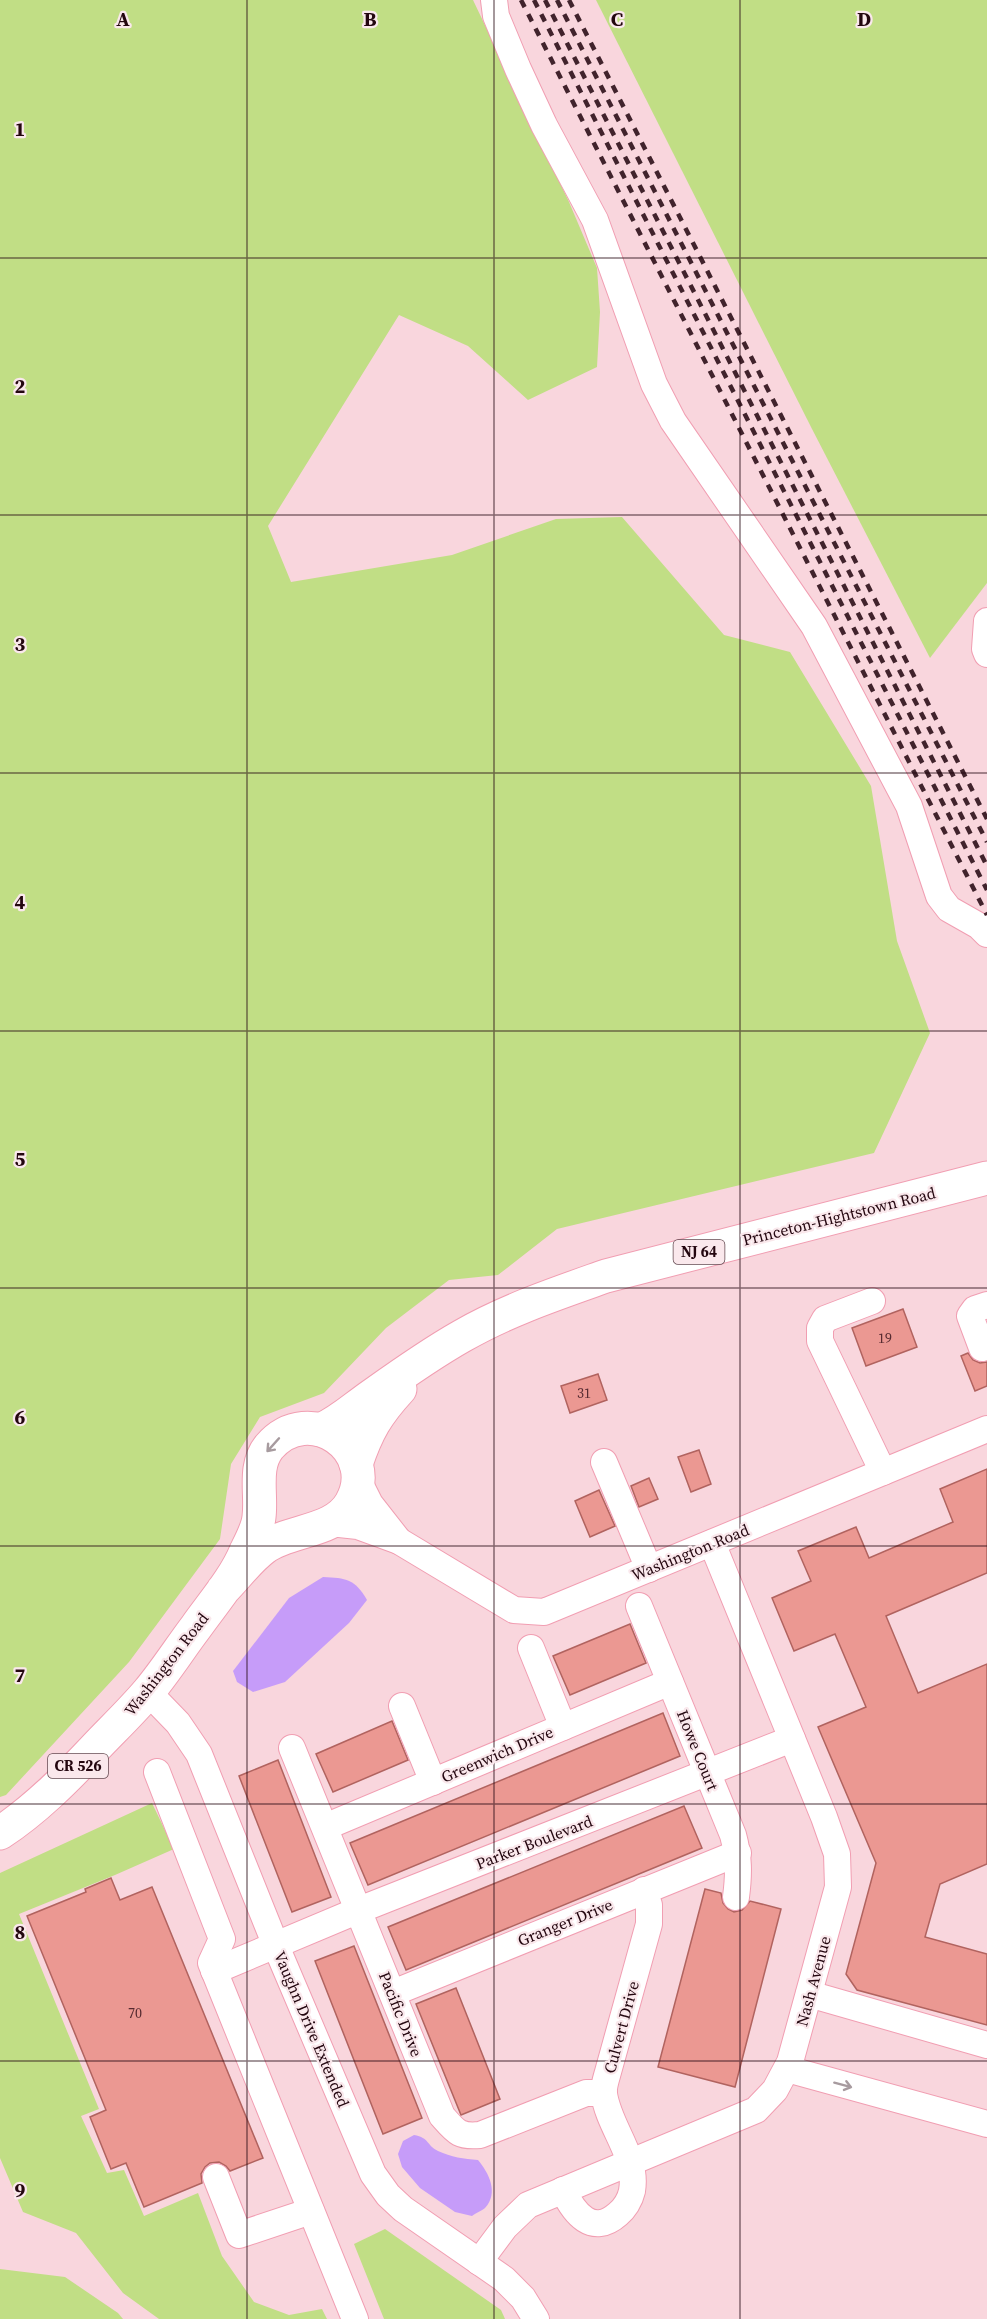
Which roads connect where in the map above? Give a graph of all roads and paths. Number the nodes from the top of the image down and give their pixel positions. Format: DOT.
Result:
graph roads {
  1 [pos="494,0"];
  2 [pos="987,621"];
  3 [pos="987,654"];
  4 [pos="987,934"];
  5 [pos="987,1178"];
  6 [pos="872,1301"];
  7 [pos="987,1305"];
  8 [pos="982,1348"];
  9 [pos="425,1360"];
  10 [pos="321,1430"];
  11 [pos="987,1430"];
  12 [pos="604,1462"];
  13 [pos="357,1472"];
  14 [pos="883,1472"];
  15 [pos="261,1494"];
  16 [pos="322,1525"];
  17 [pos="399,1541"];
  18 [pos="711,1543"];
  19 [pos="649,1569"];
  20 [pos="223,1590"];
  21 [pos="639,1606"];
  22 [pos="531,1648"];
  23 [pos="670,1682"];
  24 [pos="148,1692"];
  25 [pos="402,1706"];
  26 [pos="563,1727"];
  27 [pos="792,1739"];
  28 [pos="292,1748"];
  29 [pos="158,1772"];
  30 [pos="707,1773"];
  31 [pos="433,1782"];
  32 [pos="325,1827"];
  33 [pos="0,1833"];
  34 [pos="738,1852"];
  35 [pos="644,1890"];
  36 [pos="736,1897"];
  37 [pos="359,1910"];
  38 [pos="276,1946"];
  39 [pos="214,1971"];
  40 [pos="393,1993"];
  41 [pos="809,1994"];
  42 [pos="987,2045"];
  43 [pos="787,2069"];
  44 [pos="604,2093"];
  45 [pos="987,2124"];
  46 [pos="630,2162"];
  47 [pos="216,2177"];
  48 [pos="563,2190"];
  49 [pos="311,2211"];
  50 [pos="479,2262"];
  51 [pos="355,2319"];
  52 [pos="536,2319"];
  1 -- 4 [label="street"];
  2 -- 3 [label="street"];
  5 -- 9 [label="main road, Princeton-Hightstown Road / NJ 64"];
  6 -- 14 [label="street"];
  7 -- 8 [label="street"];
  9 -- 10 [label="main road, Princeton-Hightstown Road / NJ 64"];
  9 -- 13 [label="main road, Princeton-Hightstown Road / NJ 64"];
  10 -- 13 [label="main road"];
  10 -- 15 [label="main road, Washington Road / CR 526, one-way"];
  11 -- 14 [label="street, Washington Road"];
  12 -- 19 [label="street"];
  13 -- 16 [label="main road, Washington Road / CR 526"];
  13 -- 17 [label="street, Washington Road"];
  14 -- 18 [label="street, Washington Road"];
  15 -- 16 [label="main road"];
  15 -- 20 [label="main road, Washington Road / CR 526"];
  16 -- 17 [label="street, Washington Road"];
  16 -- 20 [label="main road, Washington Road / CR 526"];
  17 -- 19 [label="street, Washington Road"];
  18 -- 19 [label="street, Washington Road"];
  18 -- 27 [label="street, Nash Avenue"];
  20 -- 24 [label="main road, Washington Road / CR 526"];
  21 -- 23 [label="street, Howe Court"];
  22 -- 26 [label="street"];
  23 -- 26 [label="street, Greenwich Drive"];
  23 -- 30 [label="street, Howe Court"];
  24 -- 33 [label="main road, Washington Road / CR 526"];
  24 -- 38 [label="street, Vaughn Drive Extended"];
  25 -- 31 [label="street"];
  26 -- 31 [label="street, Greenwich Drive"];
  27 -- 30 [label="street, Parker Boulevard"];
  27 -- 41 [label="street, Nash Avenue"];
  28 -- 32 [label="street, Pacific Drive"];
  29 -- 39 [label="street"];
  30 -- 34 [label="street, Howe Court"];
  30 -- 37 [label="street, Parker Boulevard"];
  31 -- 32 [label="street, Greenwich Drive"];
  32 -- 37 [label="street, Pacific Drive"];
  34 -- 35 [label="street, Granger Drive"];
  34 -- 36 [label="street, Howe Court"];
  35 -- 40 [label="street, Granger Drive"];
  35 -- 44 [label="street, Culvert Drive"];
  37 -- 38 [label="street, Parker Boulevard"];
  37 -- 40 [label="street, Pacific Drive"];
  38 -- 39 [label="street, Parker Boulevard"];
  38 -- 50 [label="street, Vaughn Drive Extended"];
  39 -- 49 [label="street"];
  40 -- 44 [label="street, Pacific Drive"];
  41 -- 42 [label="street"];
  41 -- 43 [label="street, Nash Avenue"];
  43 -- 45 [label="street, one-way"];
  43 -- 46 [label="street, Nash Avenue"];
  44 -- 46 [label="street, Culvert Drive"];
  46 -- 48 [label="street, Nash Avenue"];
  46 -- 48 [label="street, Culvert Drive"];
  47 -- 49 [label="street"];
  48 -- 50 [label="street, Nash Avenue"];
  49 -- 51 [label="street"];
  50 -- 52 [label="street, Vaughn Drive Extended"];
}
